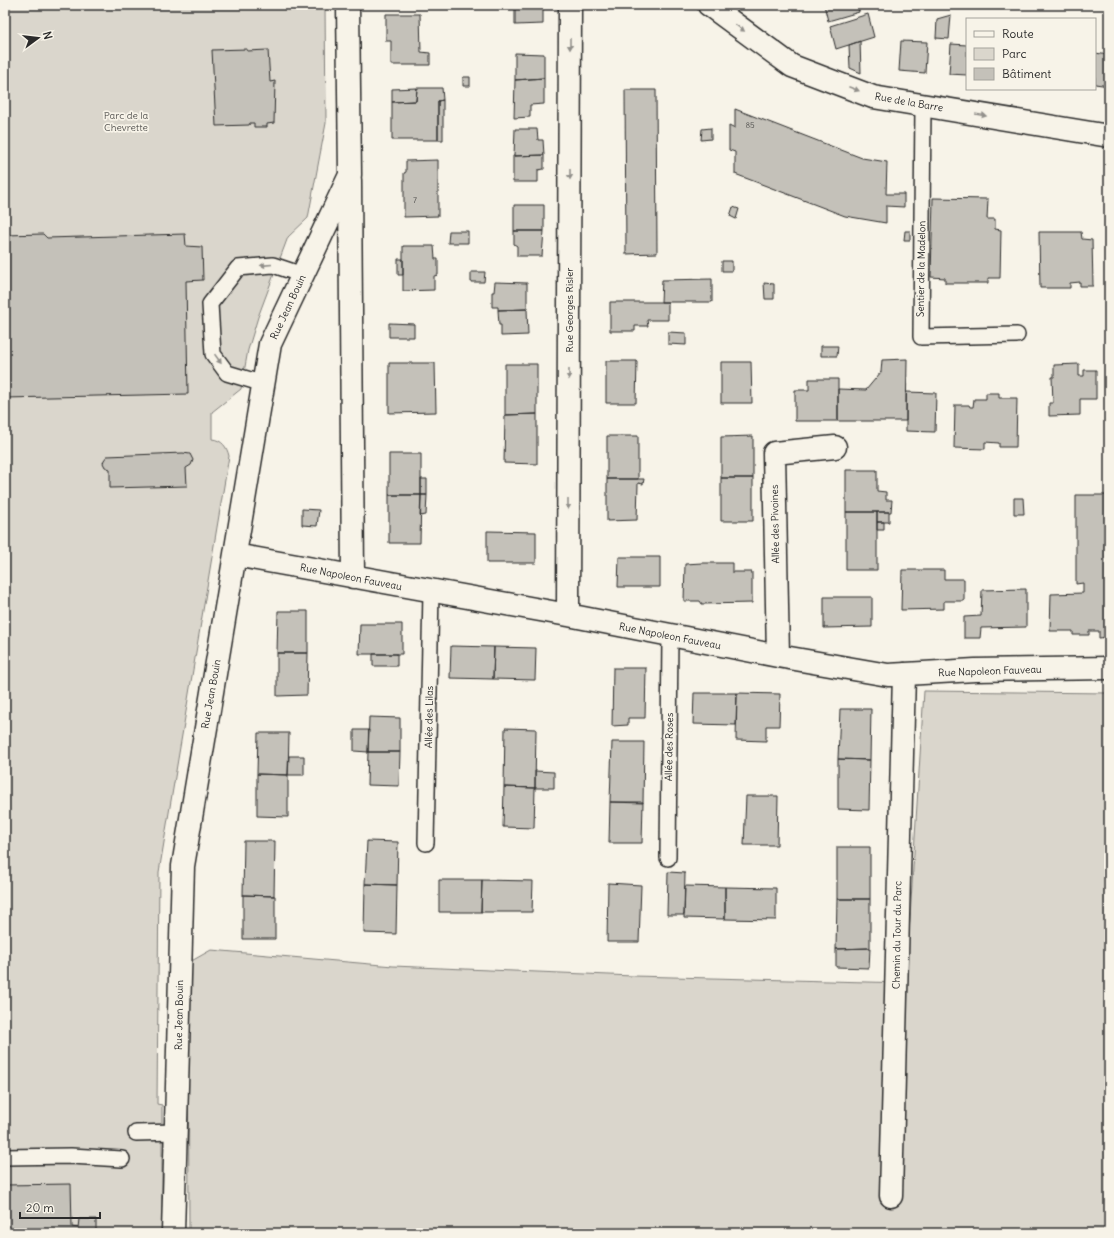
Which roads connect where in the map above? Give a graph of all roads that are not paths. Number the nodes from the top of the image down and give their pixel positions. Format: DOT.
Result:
graph roads {
  1 [pos="348,5"];
  2 [pos="570,5"];
  3 [pos="709,5"];
  4 [pos="923,105"];
  5 [pos="1109,136"];
  6 [pos="350,175"];
  7 [pos="303,275"];
  8 [pos="1017,335"];
  9 [pos="264,384"];
  10 [pos="835,447"];
  11 [pos="235,555"];
  12 [pos="353,577"];
  13 [pos="431,592"];
  14 [pos="568,616"];
  15 [pos="670,636"];
  16 [pos="778,656"];
  17 [pos="1109,668"];
  18 [pos="904,674"];
  19 [pos="426,843"];
  20 [pos="668,858"];
  21 [pos="176,1132"];
  22 [pos="136,1133"];
  23 [pos="5,1157"];
  24 [pos="122,1159"];
  25 [pos="891,1196"];
  26 [pos="173,1233"];
  1 -- 6 [label="street, Rue Jean Bouin"];
  2 -- 14 [label="street, Rue Georges Risler, one-way"];
  3 -- 4 [label="street, Rue de la Barre, one-way"];
  4 -- 5 [label="street, Rue de la Barre, one-way"];
  4 -- 8 [label="lane, Sentier de la Madelon"];
  6 -- 7 [label="street, Rue Jean Bouin"];
  6 -- 12 [label="street, Rue Jean Bouin"];
  7 -- 9 [label="street, Rue Jean Bouin"];
  7 -- 9 [label="lane, one-way"];
  9 -- 11 [label="street, Rue Jean Bouin"];
  10 -- 16 [label="street, Allée des Pivoines"];
  11 -- 12 [label="street, Rue Napoleon Fauveau"];
  11 -- 21 [label="street, Rue Jean Bouin"];
  12 -- 13 [label="street, Rue Napoleon Fauveau"];
  13 -- 14 [label="street, Rue Napoleon Fauveau"];
  13 -- 19 [label="lane, Allée des Lilas"];
  14 -- 15 [label="street, Rue Napoleon Fauveau"];
  15 -- 16 [label="street, Rue Napoleon Fauveau"];
  15 -- 20 [label="lane, Allée des Roses"];
  16 -- 18 [label="street, Rue Napoleon Fauveau"];
  17 -- 18 [label="street, Rue Napoleon Fauveau"];
  18 -- 25 [label="street, Chemin du Tour du Parc"];
  21 -- 22 [label="lane"];
  21 -- 26 [label="street, Rue Jean Bouin"];
  23 -- 24 [label="lane"];
}
